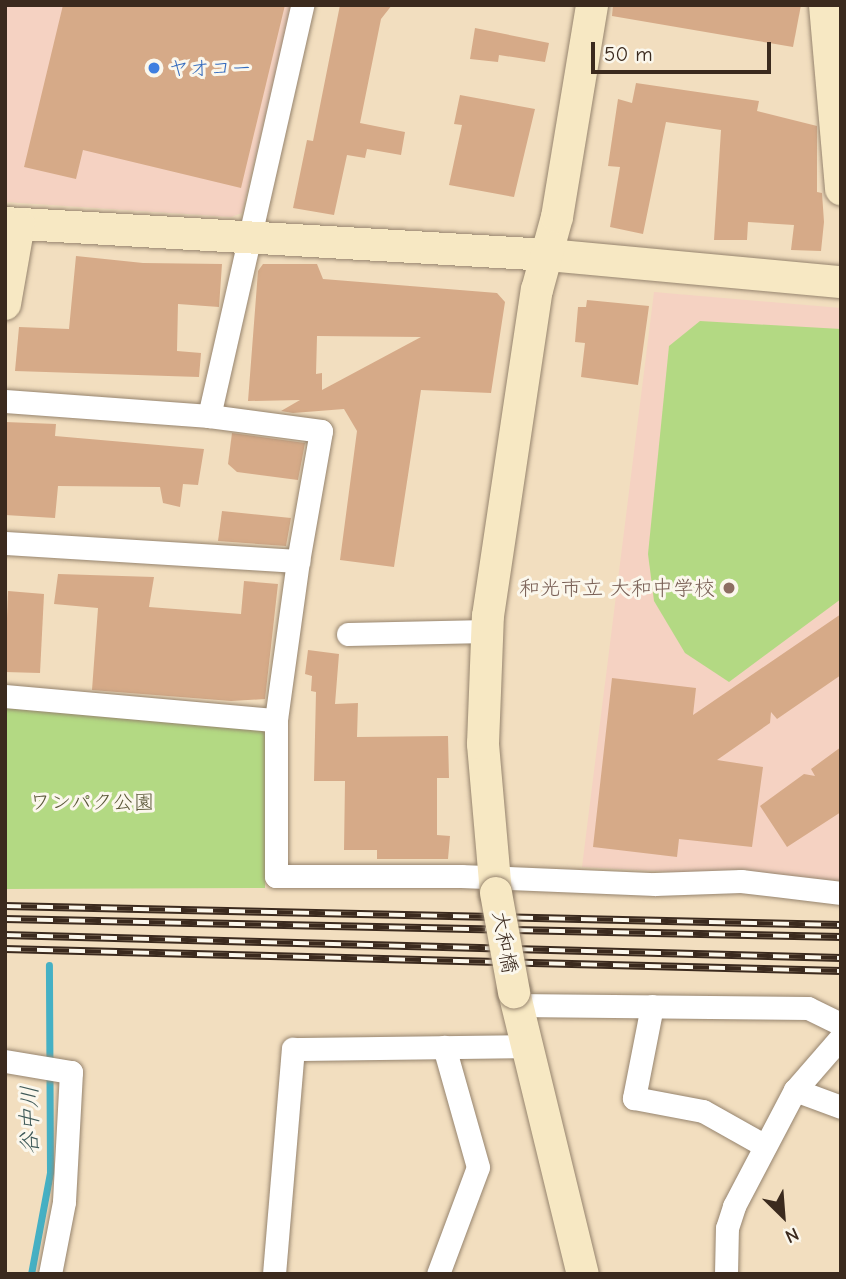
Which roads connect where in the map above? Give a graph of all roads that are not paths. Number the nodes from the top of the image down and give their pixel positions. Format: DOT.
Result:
graph roads {
  1 [pos="302,5"];
  2 [pos="592,5"];
  3 [pos="825,5"];
  4 [pos="837,102"];
  5 [pos="841,189"];
  6 [pos="12,223"];
  7 [pos="250,238"];
  8 [pos="548,256"];
  9 [pos="841,282"];
  10 [pos="5,304"];
  11 [pos="5,401"];
  12 [pos="209,416"];
  13 [pos="5,544"];
  14 [pos="298,561"];
  15 [pos="487,631"];
  16 [pos="348,634"];
  17 [pos="5,696"];
  18 [pos="276,720"];
  19 [pos="495,886"];
  20 [pos="841,893"];
  21 [pos="515,998"];
  22 [pos="652,1006"];
  23 [pos="841,1024"];
  24 [pos="841,1037"];
  25 [pos="526,1046"];
  26 [pos="443,1047"];
  27 [pos="5,1061"];
  28 [pos="795,1090"];
  29 [pos="841,1107"];
  30 [pos="765,1146"];
  31 [pos="272,1273"];
  32 [pos="50,1274"];
  33 [pos="438,1274"];
  34 [pos="583,1274"];
  35 [pos="726,1274"];
  1 -- 7 [label="street"];
  2 -- 8 [label="street, 大和橋"];
  3 -- 4 [label="street"];
  4 -- 5 [label="street"];
  6 -- 7 [label="street"];
  6 -- 10 [label="street"];
  7 -- 8 [label="street"];
  7 -- 12 [label="street"];
  8 -- 9 [label="street"];
  8 -- 15 [label="street, 大和橋"];
  11 -- 12 [label="street"];
  12 -- 14 [label="street"];
  13 -- 14 [label="street"];
  14 -- 18 [label="street"];
  15 -- 16 [label="street"];
  15 -- 19 [label="street, 大和橋"];
  17 -- 18 [label="street"];
  18 -- 19 [label="street"];
  19 -- 20 [label="street"];
  19 -- 21 [label="street, 大和橋, bridge"];
  21 -- 22 [label="street"];
  21 -- 25 [label="street, 大和橋"];
  22 -- 23 [label="street"];
  22 -- 30 [label="street"];
  24 -- 28 [label="street"];
  25 -- 26 [label="street"];
  25 -- 34 [label="street, 大和橋"];
  26 -- 31 [label="street"];
  26 -- 33 [label="street"];
  27 -- 32 [label="street"];
  28 -- 29 [label="street"];
  28 -- 30 [label="street"];
  30 -- 35 [label="street"];
}
